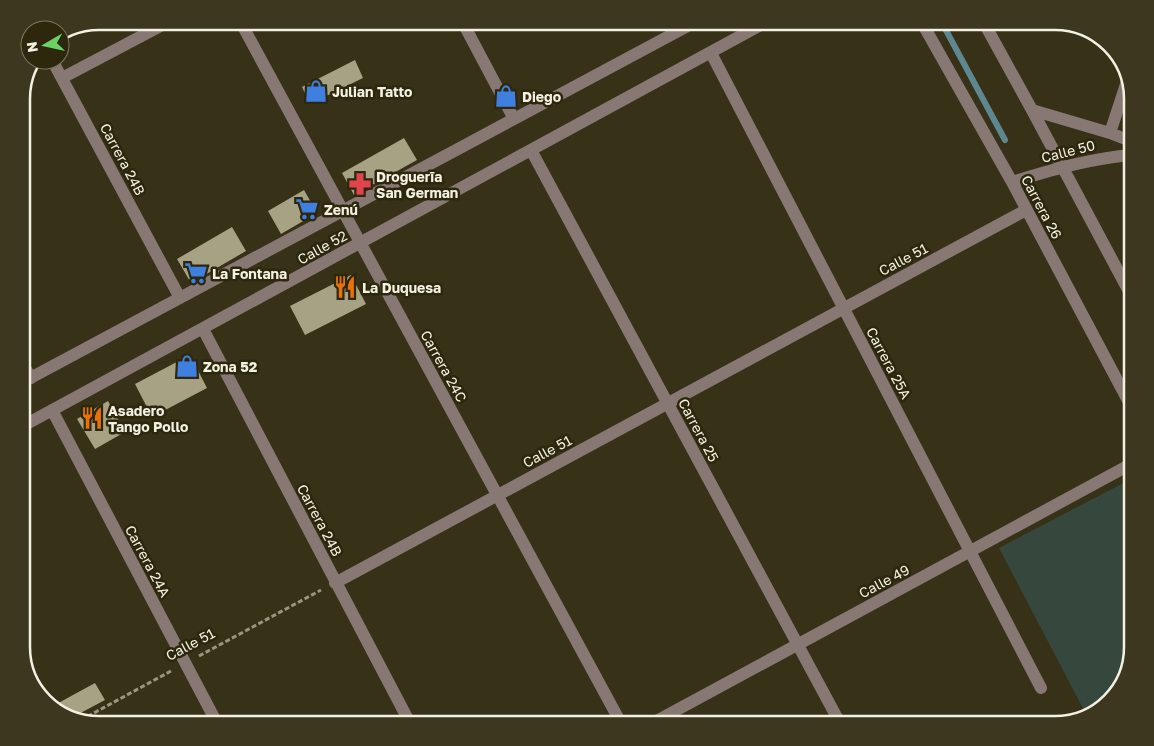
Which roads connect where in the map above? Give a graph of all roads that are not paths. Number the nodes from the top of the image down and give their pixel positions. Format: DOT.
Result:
graph roads {
  1 [pos="153,30"];
  2 [pos="245,30"];
  3 [pos="467,30"];
  4 [pos="677,30"];
  5 [pos="752,30"];
  6 [pos="926,30"];
  7 [pos="988,30"];
  8 [pos="711,53"];
  9 [pos="58,70"];
  10 [pos="62,78"];
  11 [pos="1123,92"];
  12 [pos="1032,110"];
  13 [pos="514,119"];
  14 [pos="1110,132"];
  15 [pos="1124,138"];
  16 [pos="532,150"];
  17 [pos="1124,155"];
  18 [pos="1062,166"];
  19 [pos="1012,182"];
  20 [pos="1026,210"];
  21 [pos="342,211"];
  22 [pos="360,243"];
  23 [pos="1124,282"];
  24 [pos="180,298"];
  25 [pos="843,308"];
  26 [pos="202,329"];
  27 [pos="30,379"];
  28 [pos="1124,393"];
  29 [pos="668,403"];
  30 [pos="52,410"];
  31 [pos="30,422"];
  32 [pos="1124,468"];
  33 [pos="497,495"];
  34 [pos="970,551"];
  35 [pos="335,583"];
  36 [pos="798,644"];
  37 [pos="1041,688"];
  38 [pos="213,716"];
  39 [pos="406,716"];
  40 [pos="617,716"];
  41 [pos="666,716"];
  42 [pos="836,716"];
  1 -- 10 [label="street"];
  2 -- 21 [label="street, Carrera 24C"];
  3 -- 13 [label="street"];
  4 -- 13 [label="street, Calle 52"];
  5 -- 8 [label="street, Calle 52"];
  6 -- 19 [label="street, Carrera 26"];
  7 -- 12 [label="street"];
  8 -- 16 [label="street, Calle 52"];
  8 -- 25 [label="street, Carrera 25A"];
  9 -- 10 [label="street, Carrera 24B"];
  10 -- 24 [label="street, Carrera 24B"];
  11 -- 14 [label="street"];
  12 -- 14 [label="street, Calle 50"];
  12 -- 18 [label="street"];
  13 -- 21 [label="street, Calle 52"];
  14 -- 15 [label="street, Calle 50"];
  16 -- 22 [label="street, Calle 52"];
  16 -- 29 [label="street, Carrera 25"];
  17 -- 18 [label="street, Calle 50"];
  18 -- 19 [label="street, Calle 50"];
  18 -- 23 [label="street"];
  19 -- 20 [label="street, Carrera 26"];
  20 -- 25 [label="street, Calle 51"];
  20 -- 28 [label="street, Carrera 26"];
  21 -- 22 [label="street, Carrera 24C"];
  21 -- 24 [label="street, Calle 52"];
  22 -- 26 [label="street, Calle 52"];
  22 -- 33 [label="street, Carrera 24C"];
  24 -- 27 [label="street, Calle 52"];
  25 -- 29 [label="street, Calle 51"];
  25 -- 34 [label="street, Carrera 25A"];
  26 -- 30 [label="street, Calle 52"];
  26 -- 35 [label="street, Carrera 24B"];
  29 -- 33 [label="street, Calle 51"];
  29 -- 36 [label="street, Carrera 25"];
  30 -- 31 [label="street, Calle 52"];
  30 -- 38 [label="street, Carrera 24A"];
  32 -- 34 [label="street, Calle 49"];
  33 -- 35 [label="street, Calle 51"];
  33 -- 40 [label="street, Carrera 24C"];
  34 -- 36 [label="street, Calle 49"];
  34 -- 37 [label="street, Carrera 25A"];
  35 -- 39 [label="street, Carrera 24B"];
  36 -- 41 [label="street, Calle 49"];
  36 -- 42 [label="street, Carrera 25"];
}
